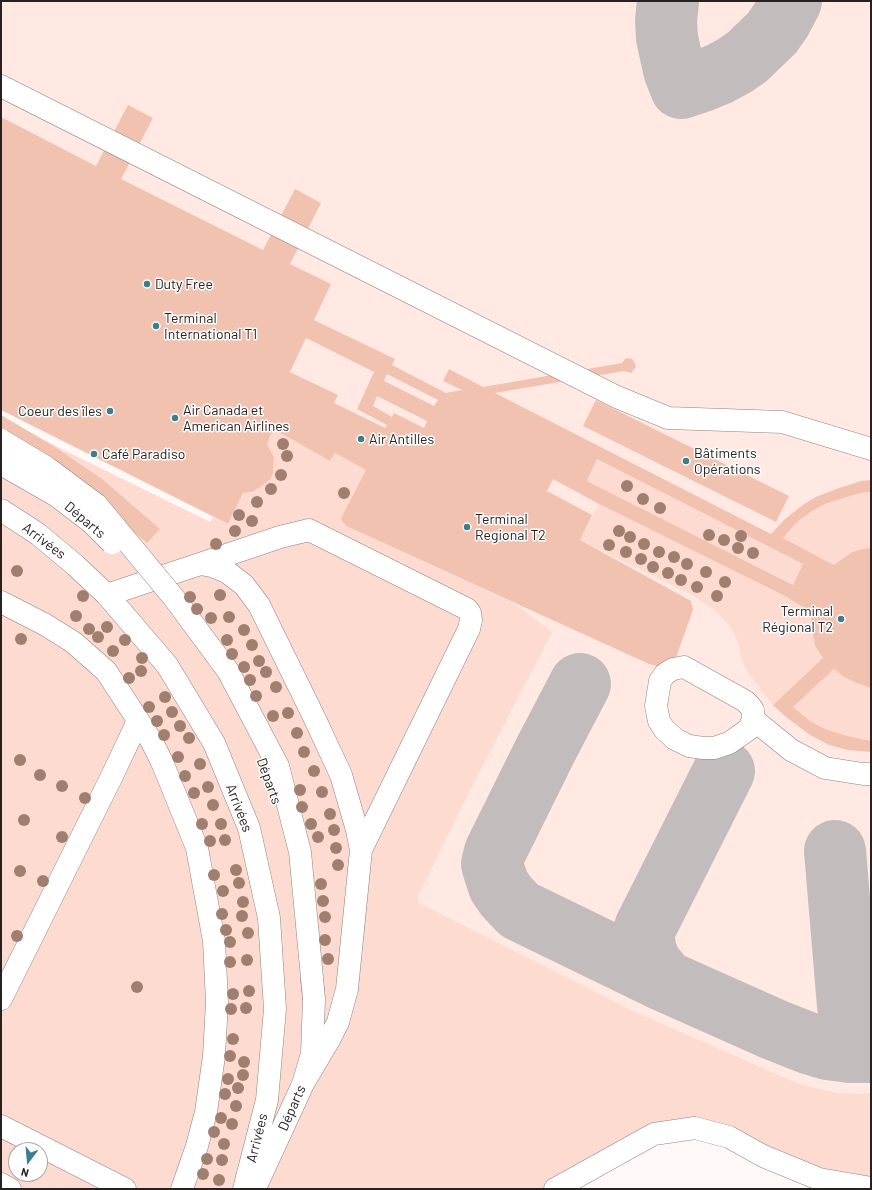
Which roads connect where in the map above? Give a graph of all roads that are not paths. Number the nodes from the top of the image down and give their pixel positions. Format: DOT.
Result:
graph roads {
  1 [pos="1,86"];
  2 [pos="1,440"];
  3 [pos="871,449"];
  4 [pos="1,464"];
  5 [pos="1,510"];
  6 [pos="200,564"];
  7 [pos="107,595"];
  8 [pos="1,602"];
  9 [pos="753,719"];
  10 [pos="138,720"];
  11 [pos="871,774"];
  12 [pos="361,850"];
  13 [pos="1,999"];
  14 [pos="314,999"];
  15 [pos="303,1084"];
  16 [pos="1,1126"];
  17 [pos="1,1184"];
  18 [pos="871,1188"];
  19 [pos="10,1189"];
  20 [pos="125,1189"];
  21 [pos="182,1189"];
  22 [pos="244,1189"];
  23 [pos="254,1189"];
  24 [pos="555,1189"];
  1 -- 3 [label="lane"];
  2 -- 14 [label="lane, bridge"];
  4 -- 14 [label="lane, Départs, bridge"];
  5 -- 7 [label="lane, Arrivées"];
  6 -- 7 [label="lane"];
  6 -- 12 [label="lane"];
  6 -- 12 [label="lane"];
  7 -- 22 [label="lane, Arrivées"];
  8 -- 10 [label="lane"];
  9 -- 9 [label="lane"];
  9 -- 11 [label="lane"];
  10 -- 13 [label="lane"];
  10 -- 21 [label="lane"];
  12 -- 15 [label="lane"];
  14 -- 15 [label="lane, Départs"];
  15 -- 23 [label="lane, Départs"];
  16 -- 20 [label="lane"];
  17 -- 19 [label="lane"];
  18 -- 24 [label="lane"];
}
